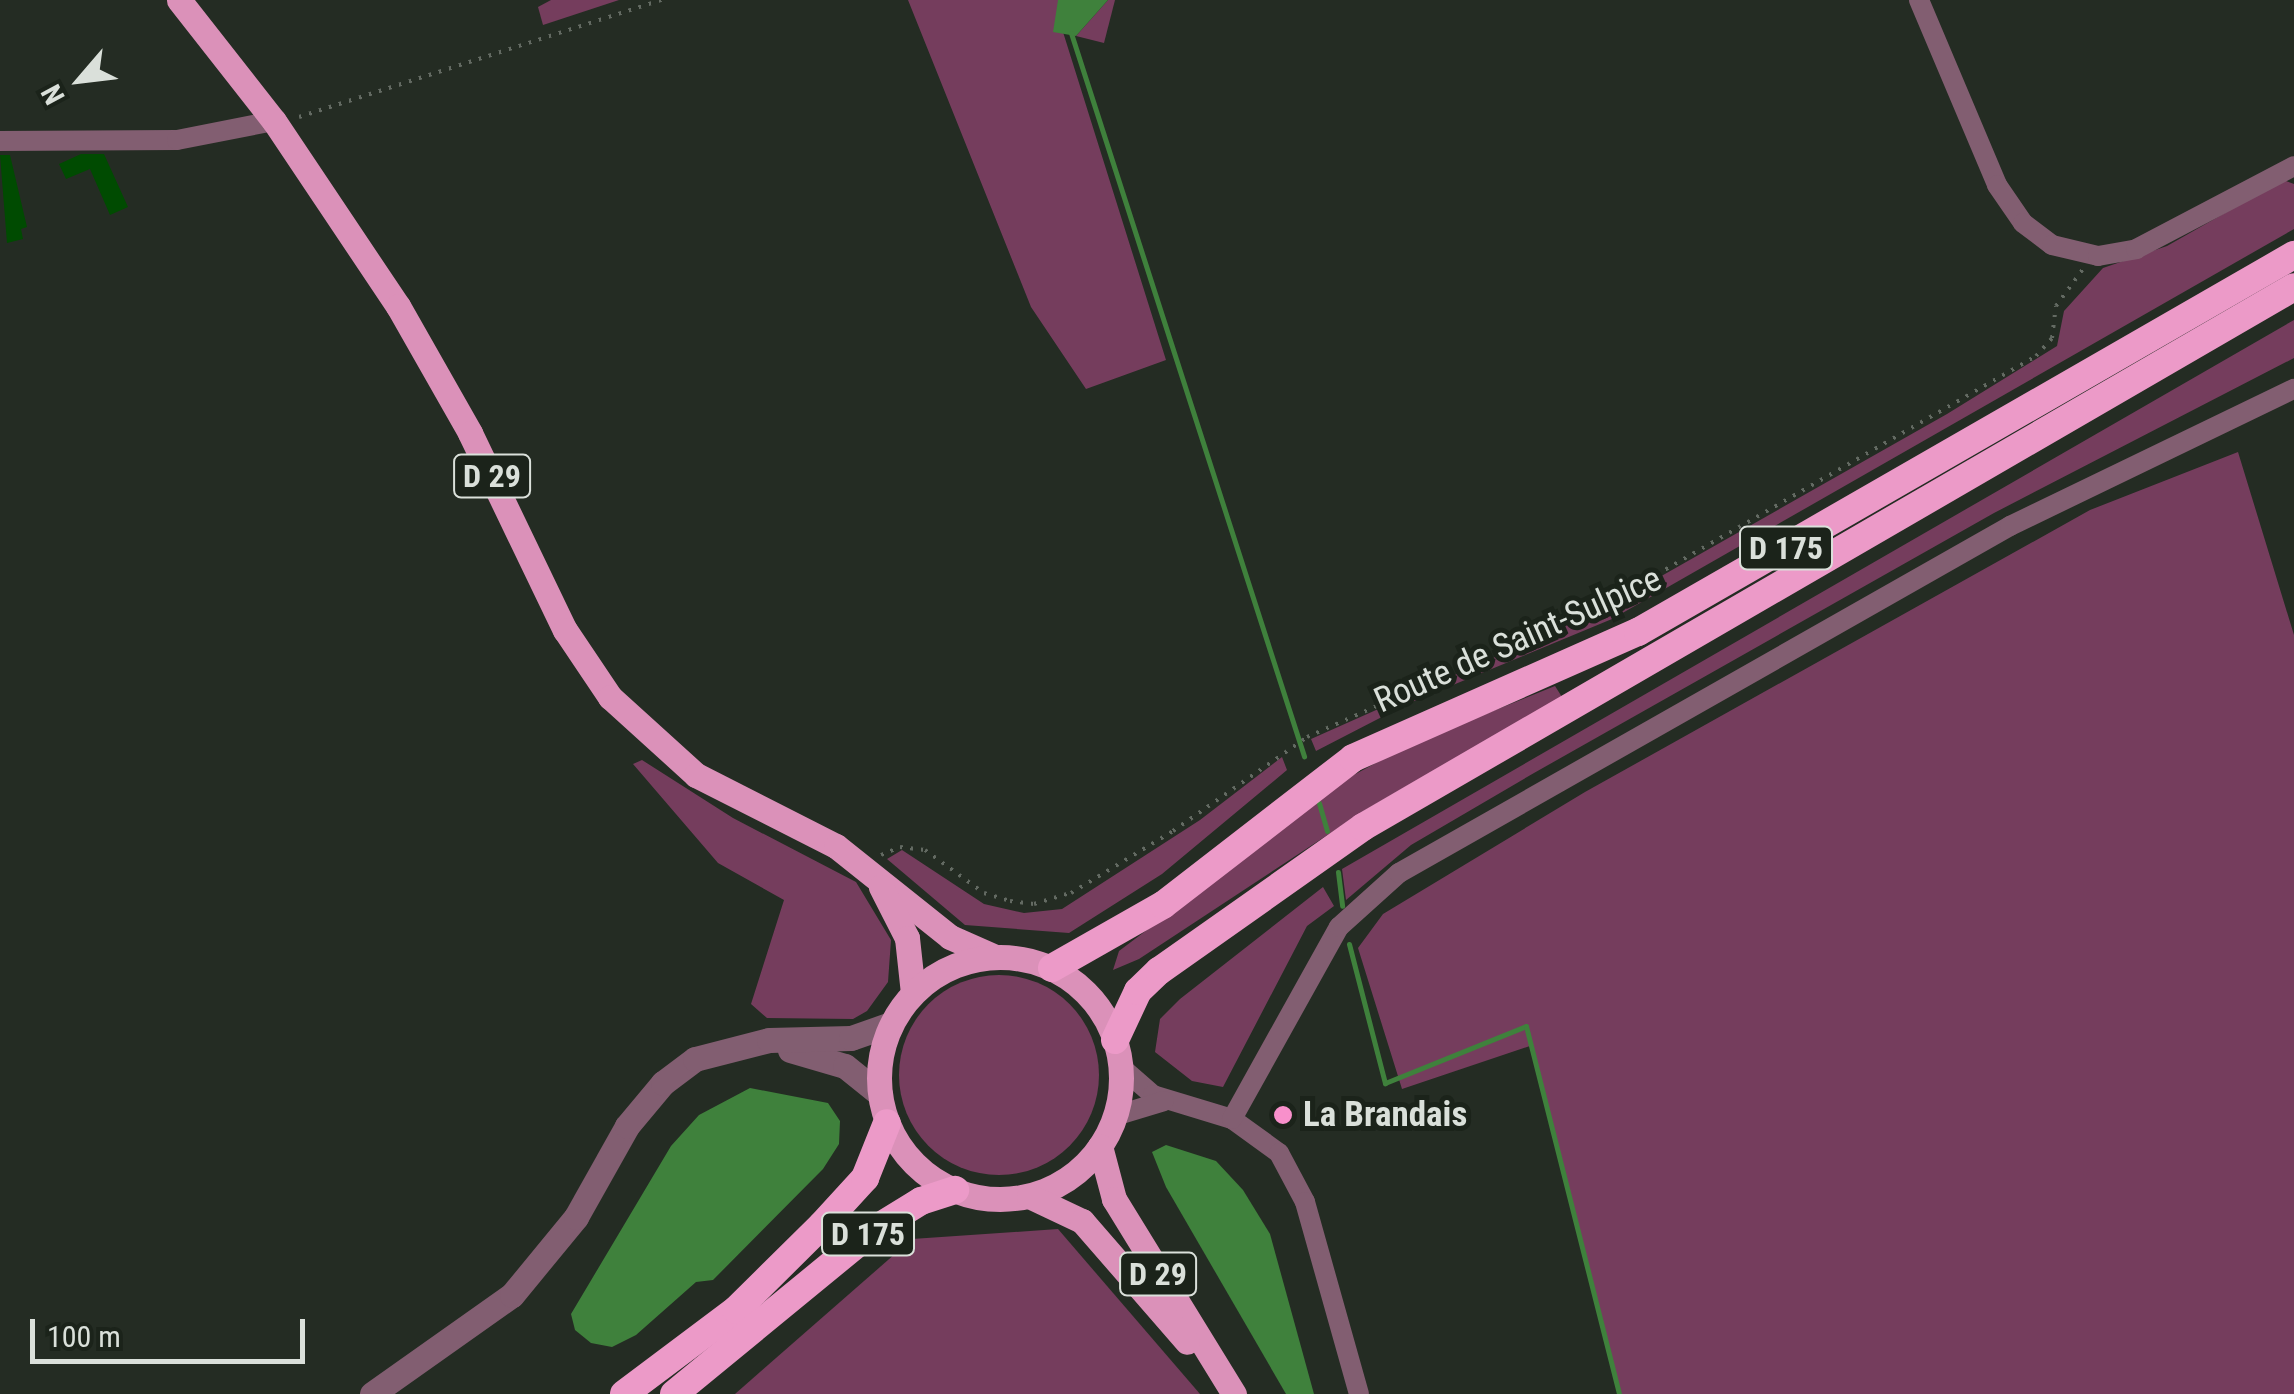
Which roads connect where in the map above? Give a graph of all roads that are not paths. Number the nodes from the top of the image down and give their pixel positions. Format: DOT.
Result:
graph roads {
  1 [pos="179,0"];
  2 [pos="1919,0"];
  3 [pos="274,120"];
  4 [pos="0,140"];
  5 [pos="2294,166"];
  6 [pos="2294,255"];
  7 [pos="2294,287"];
  8 [pos="2294,389"];
  9 [pos="868,871"];
  10 [pos="993,956"];
  11 [pos="1052,968"];
  12 [pos="912,993"];
  13 [pos="891,1024"];
  14 [pos="731,1047"];
  15 [pos="1118,1054"];
  16 [pos="880,1094"];
  17 [pos="1164,1100"];
  18 [pos="1115,1116"];
  19 [pos="1232,1119"];
  20 [pos="888,1123"];
  21 [pos="1100,1146"];
  22 [pos="955,1190"];
  23 [pos="1029,1196"];
  24 [pos="372,1394"];
  25 [pos="624,1394"];
  26 [pos="674,1394"];
  27 [pos="1224,1394"];
  28 [pos="1234,1394"];
  29 [pos="1359,1394"];
  1 -- 3 [label="main road, D 29"];
  2 -- 5 [label="street"];
  3 -- 4 [label="street"];
  3 -- 9 [label="main road, D 29"];
  6 -- 11 [label="highway, Route de Saint-Sulpice / D 175"];
  7 -- 15 [label="highway, D 175"];
  8 -- 19 [label="street"];
  9 -- 10 [label="main road, D 29"];
  9 -- 12 [label="main road, D 29"];
  10 -- 11 [label="main road"];
  10 -- 12 [label="main road"];
  11 -- 15 [label="main road"];
  12 -- 13 [label="main road"];
  13 -- 14 [label="street"];
  13 -- 16 [label="main road"];
  14 -- 16 [label="street"];
  14 -- 24 [label="street"];
  15 -- 17 [label="street"];
  15 -- 18 [label="main road"];
  16 -- 20 [label="main road"];
  17 -- 18 [label="street"];
  17 -- 19 [label="street"];
  18 -- 21 [label="main road"];
  19 -- 29 [label="street"];
  20 -- 22 [label="main road"];
  20 -- 25 [label="highway, D 175"];
  21 -- 23 [label="main road"];
  21 -- 28 [label="main road, D 29"];
  22 -- 23 [label="main road"];
  22 -- 26 [label="highway, D 175"];
  23 -- 27 [label="main road, D 29"];
}
